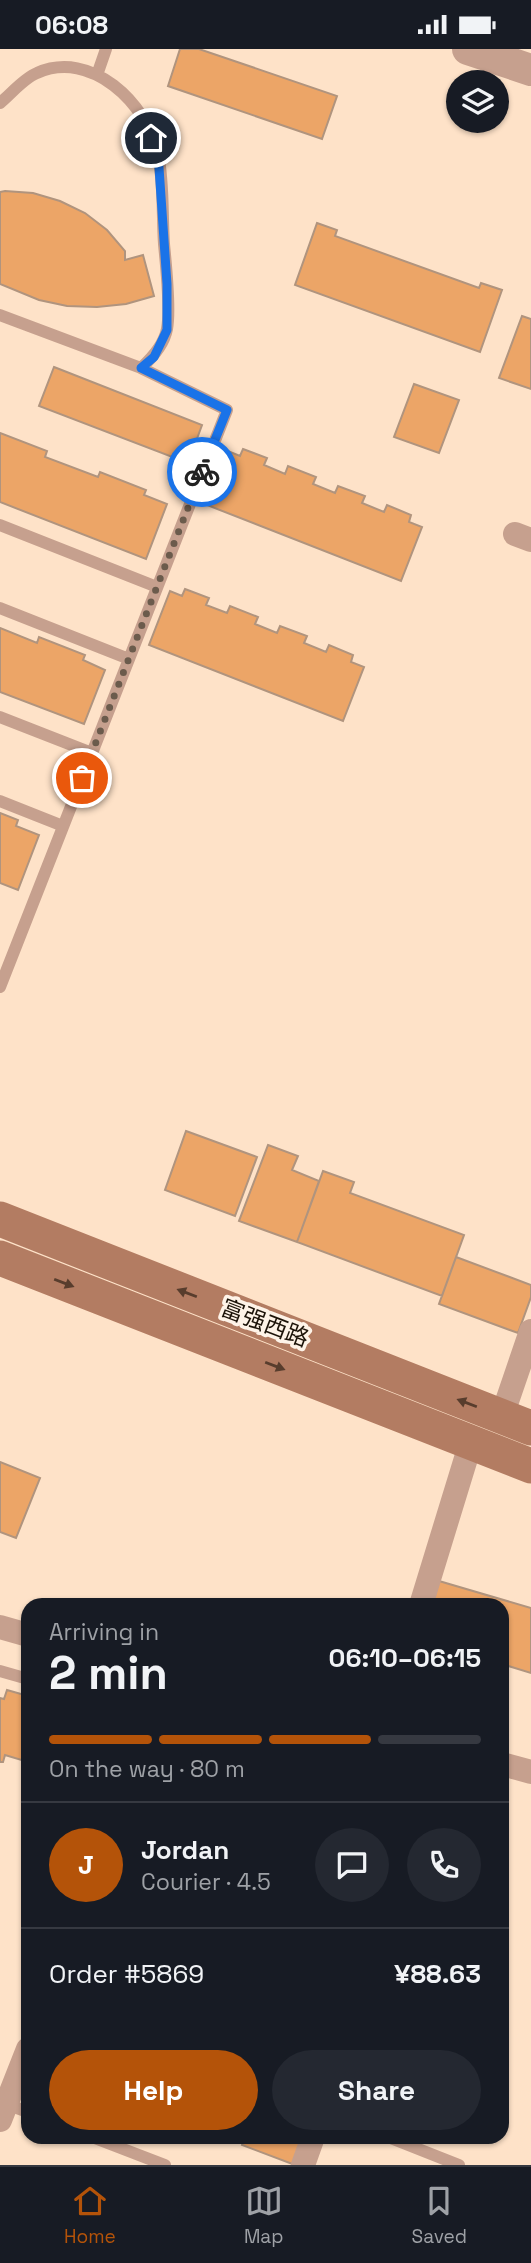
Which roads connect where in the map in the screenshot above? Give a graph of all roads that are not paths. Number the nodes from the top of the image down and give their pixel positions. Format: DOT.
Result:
graph roads {
  1 [pos="106,49"];
  2 [pos="468,49"];
  3 [pos="531,70"];
  4 [pos="97,75"];
  5 [pos="0,103"];
  6 [pos="0,314"];
  7 [pos="141,368"];
  8 [pos="0,525"];
  9 [pos="157,587"];
  10 [pos="0,608"];
  11 [pos="129,659"];
  12 [pos="0,717"];
  13 [pos="92,753"];
  14 [pos="0,801"];
  15 [pos="63,826"];
  16 [pos="0,986"];
  17 [pos="0,1219"];
  18 [pos="0,1258"];
  19 [pos="531,1332"];
  20 [pos="516,1422"];
  21 [pos="471,1442"];
  22 [pos="531,1466"];
  23 [pos="423,1598"];
  24 [pos="0,1627"];
  25 [pos="21,1633"];
  26 [pos="0,1671"];
  27 [pos="21,1677"];
  28 [pos="509,1766"];
  29 [pos="531,1772"];
  30 [pos="21,2075"];
  31 [pos="11,2112"];
  32 [pos="110,2144"];
  33 [pos="310,2144"];
  34 [pos="406,2144"];
  35 [pos="165,2165"];
  36 [pos="303,2165"];
  37 [pos="459,2165"];
  1 -- 4 [label="lane"];
  2 -- 3 [label="street"];
  4 -- 5 [label="lane"];
  4 -- 7 [label="lane"];
  6 -- 7 [label="lane"];
  7 -- 9 [label="lane"];
  8 -- 9 [label="lane"];
  9 -- 11 [label="lane"];
  10 -- 11 [label="lane"];
  11 -- 13 [label="lane"];
  12 -- 13 [label="lane"];
  13 -- 15 [label="lane"];
  14 -- 15 [label="lane"];
  15 -- 16 [label="lane"];
  20 -- 17 [label="main road, 富强西路, one-way"];
  18 -- 21 [label="main road, 富强西路, one-way"];
  19 -- 20 [label="street"];
  21 -- 22 [label="main road, 富强西路"];
  21 -- 23 [label="street"];
  24 -- 25 [label="street"];
  26 -- 27 [label="lane"];
  28 -- 29 [label="street"];
  30 -- 31 [label="street"];
  32 -- 35 [label="lane"];
  33 -- 36 [label="street"];
  34 -- 37 [label="lane"];
}
